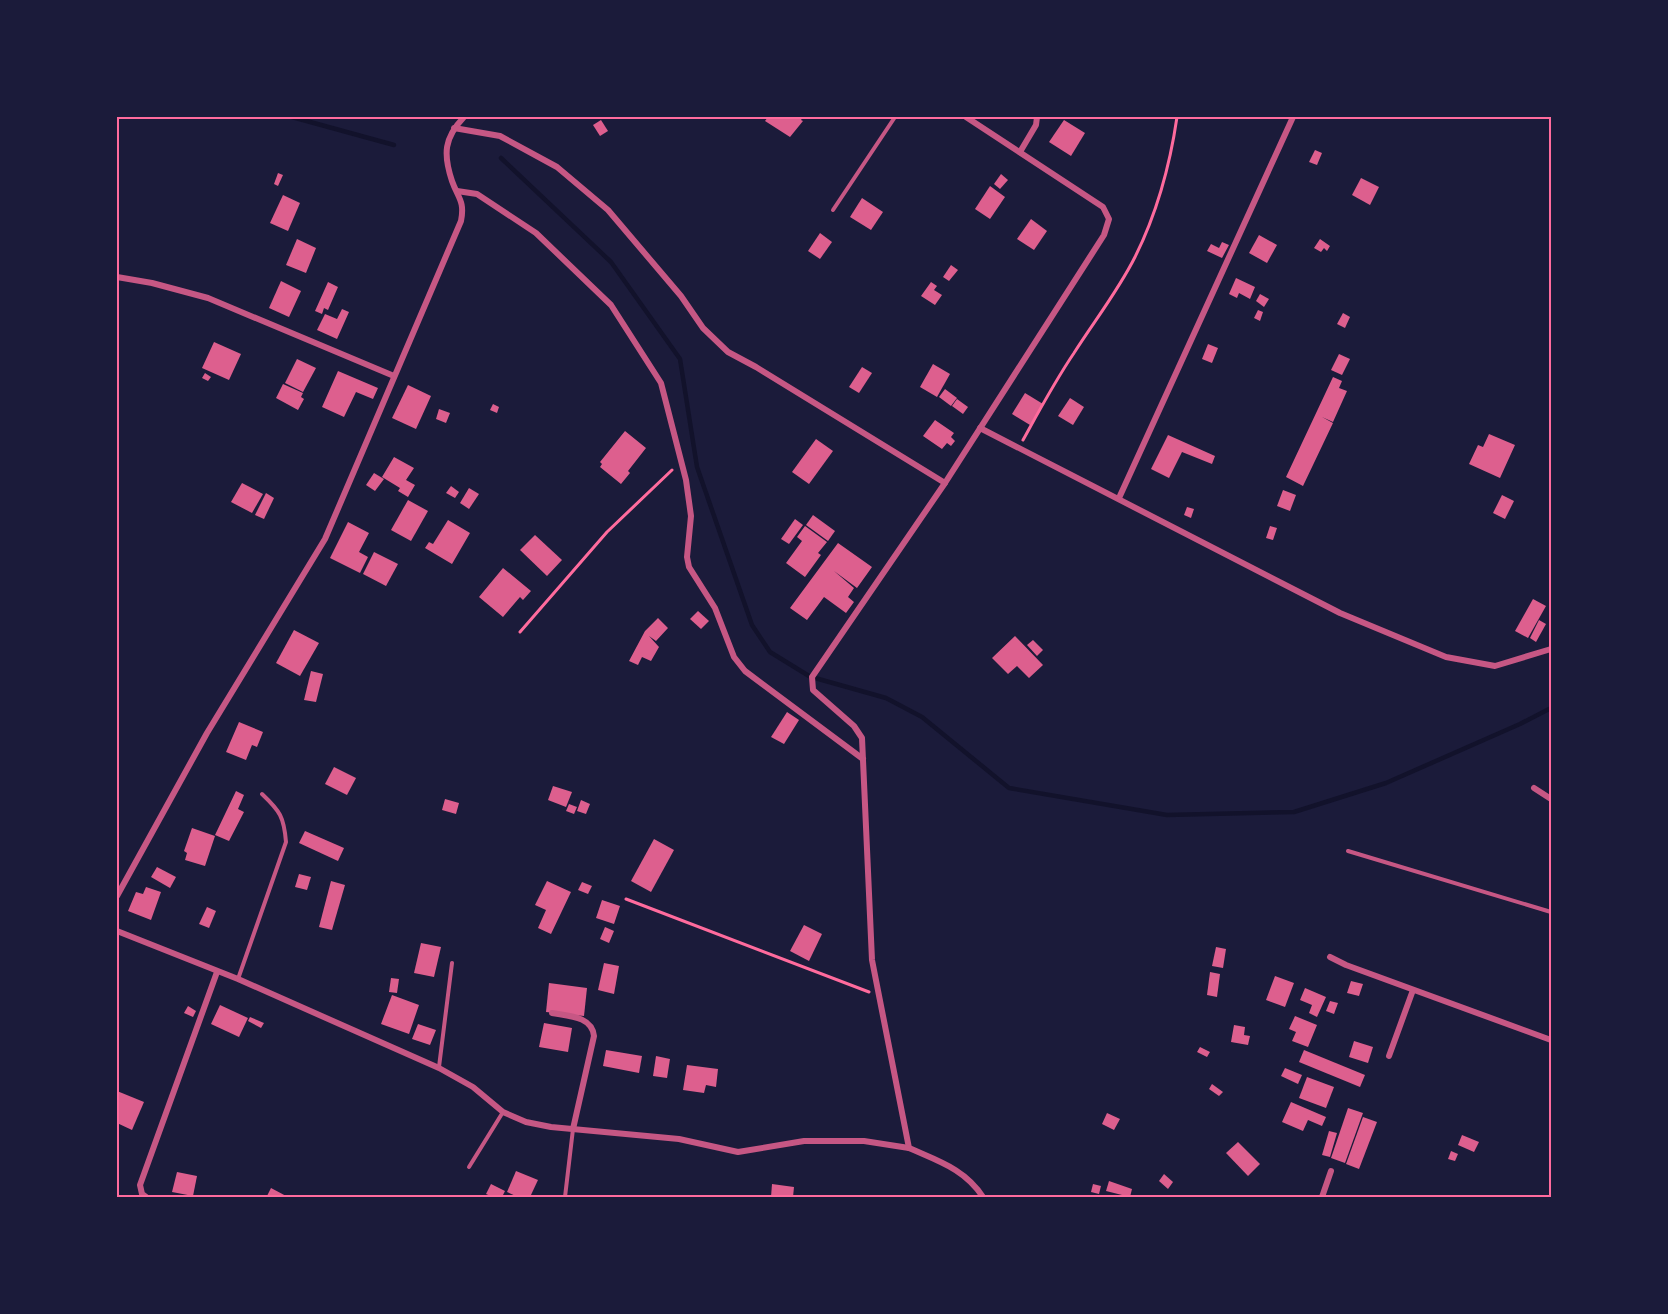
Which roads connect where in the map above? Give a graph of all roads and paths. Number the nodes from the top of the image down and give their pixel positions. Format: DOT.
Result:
graph roads {
  1 [pos="464,117"];
  2 [pos="895,117"];
  3 [pos="966,117"];
  4 [pos="1037,117"];
  5 [pos="1177,117"];
  6 [pos="1293,117"];
  7 [pos="454,128"];
  8 [pos="1020,152"];
  9 [pos="457,191"];
  10 [pos="833,210"];
  11 [pos="117,278"];
  12 [pos="394,376"];
  13 [pos="980,428"];
  14 [pos="1019,446"];
  15 [pos="682,460"];
  16 [pos="945,483"];
  17 [pos="1119,498"];
  18 [pos="520,632"];
  19 [pos="1551,649"];
  20 [pos="863,759"];
  21 [pos="1534,788"];
  22 [pos="262,794"];
  23 [pos="1551,799"];
  24 [pos="1348,851"];
  25 [pos="117,896"];
  26 [pos="626,899"];
  27 [pos="1551,912"];
  28 [pos="117,931"];
  29 [pos="1330,957"];
  30 [pos="452,963"];
  31 [pos="217,972"];
  32 [pos="238,980"];
  33 [pos="1413,990"];
  34 [pos="879,995"];
  35 [pos="552,1013"];
  36 [pos="1551,1040"];
  37 [pos="1389,1056"];
  38 [pos="439,1068"];
  39 [pos="503,1112"];
  40 [pos="573,1129"];
  41 [pos="909,1148"];
  42 [pos="469,1167"];
  43 [pos="1331,1171"];
  44 [pos="146,1197"];
  45 [pos="565,1197"];
  46 [pos="983,1197"];
  47 [pos="1323,1197"];
  1 -- 7 [label="street"];
  2 -- 10 [label="lane"];
  3 -- 8 [label="street"];
  4 -- 8 [label="street"];
  5 -- 14 [label="path"];
  6 -- 17 [label="street"];
  7 -- 9 [label="street"];
  7 -- 16 [label="street"];
  8 -- 13 [label="street"];
  9 -- 12 [label="street"];
  9 -- 15 [label="street"];
  11 -- 12 [label="street"];
  12 -- 25 [label="street"];
  13 -- 14 [label="street"];
  13 -- 16 [label="street"];
  14 -- 17 [label="street"];
  15 -- 18 [label="path"];
  15 -- 20 [label="street"];
  16 -- 20 [label="street"];
  17 -- 19 [label="street"];
  20 -- 34 [label="street"];
  21 -- 23 [label="street"];
  22 -- 32 [label="lane"];
  24 -- 27 [label="lane"];
  26 -- 34 [label="path"];
  28 -- 31 [label="street"];
  29 -- 33 [label="street"];
  30 -- 38 [label="lane"];
  31 -- 32 [label="street"];
  31 -- 44 [label="street"];
  32 -- 38 [label="street"];
  33 -- 36 [label="street"];
  33 -- 37 [label="street"];
  34 -- 41 [label="street"];
  35 -- 40 [label="street"];
  38 -- 39 [label="street"];
  39 -- 40 [label="street"];
  39 -- 42 [label="lane"];
  40 -- 41 [label="street"];
  40 -- 45 [label="lane"];
  41 -- 46 [label="street"];
  43 -- 47 [label="street"];
}
